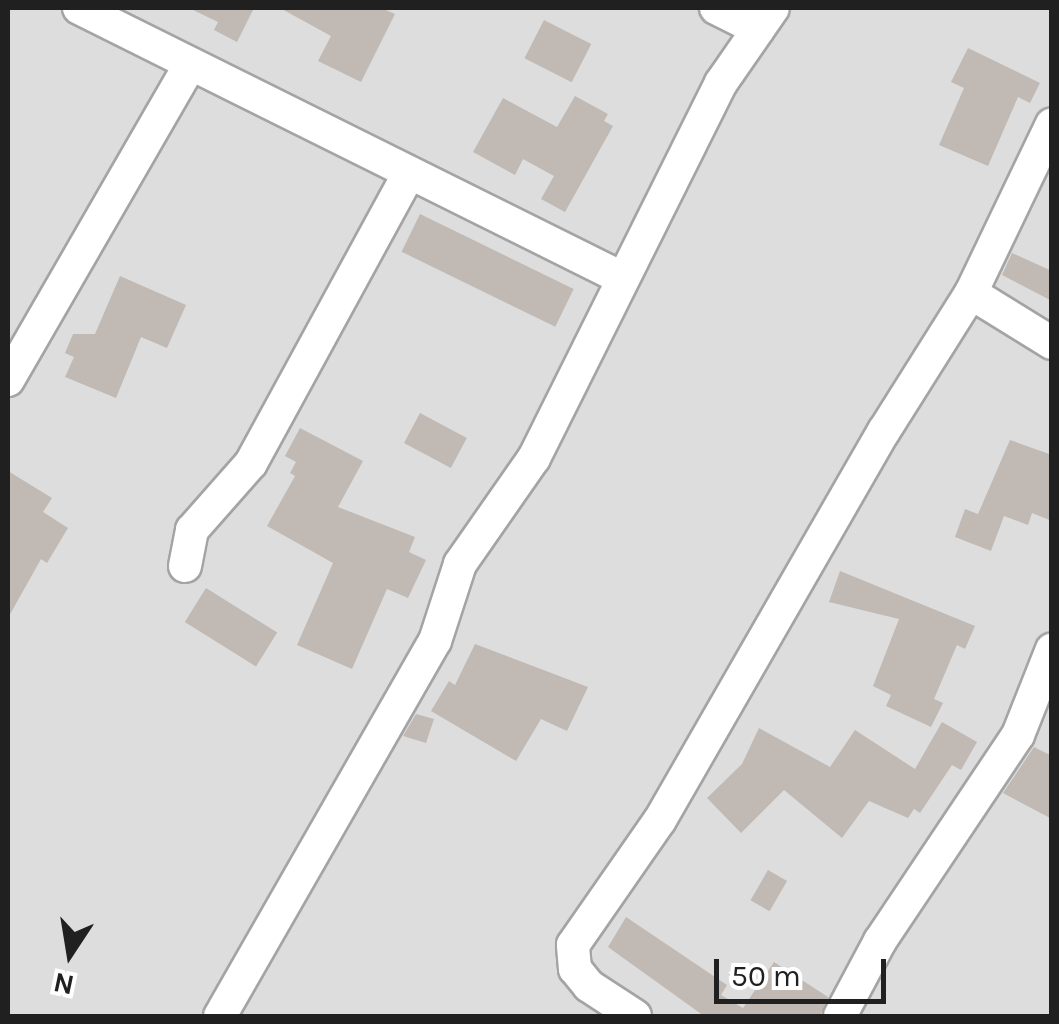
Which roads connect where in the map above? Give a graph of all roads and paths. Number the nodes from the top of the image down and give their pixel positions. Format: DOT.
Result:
graph roads {
  1 [pos="78,8"];
  2 [pos="716,8"];
  3 [pos="766,18"];
  4 [pos="189,66"];
  5 [pos="1052,124"];
  6 [pos="409,174"];
  7 [pos="622,278"];
  8 [pos="971,293"];
  9 [pos="1052,343"];
  10 [pos="8,380"];
  11 [pos="185,566"];
  12 [pos="1052,649"];
  13 [pos="1040,719"];
  14 [pos="220,1016"];
  15 [pos="635,1016"];
  16 [pos="840,1016"];
  1 -- 4 [label="street"];
  2 -- 3 [label="street"];
  3 -- 7 [label="street"];
  4 -- 6 [label="street"];
  4 -- 10 [label="street"];
  5 -- 8 [label="street"];
  6 -- 7 [label="street"];
  6 -- 11 [label="street"];
  7 -- 14 [label="street"];
  8 -- 9 [label="street"];
  8 -- 15 [label="street"];
  12 -- 13 [label="street"];
  13 -- 16 [label="street"];
}
